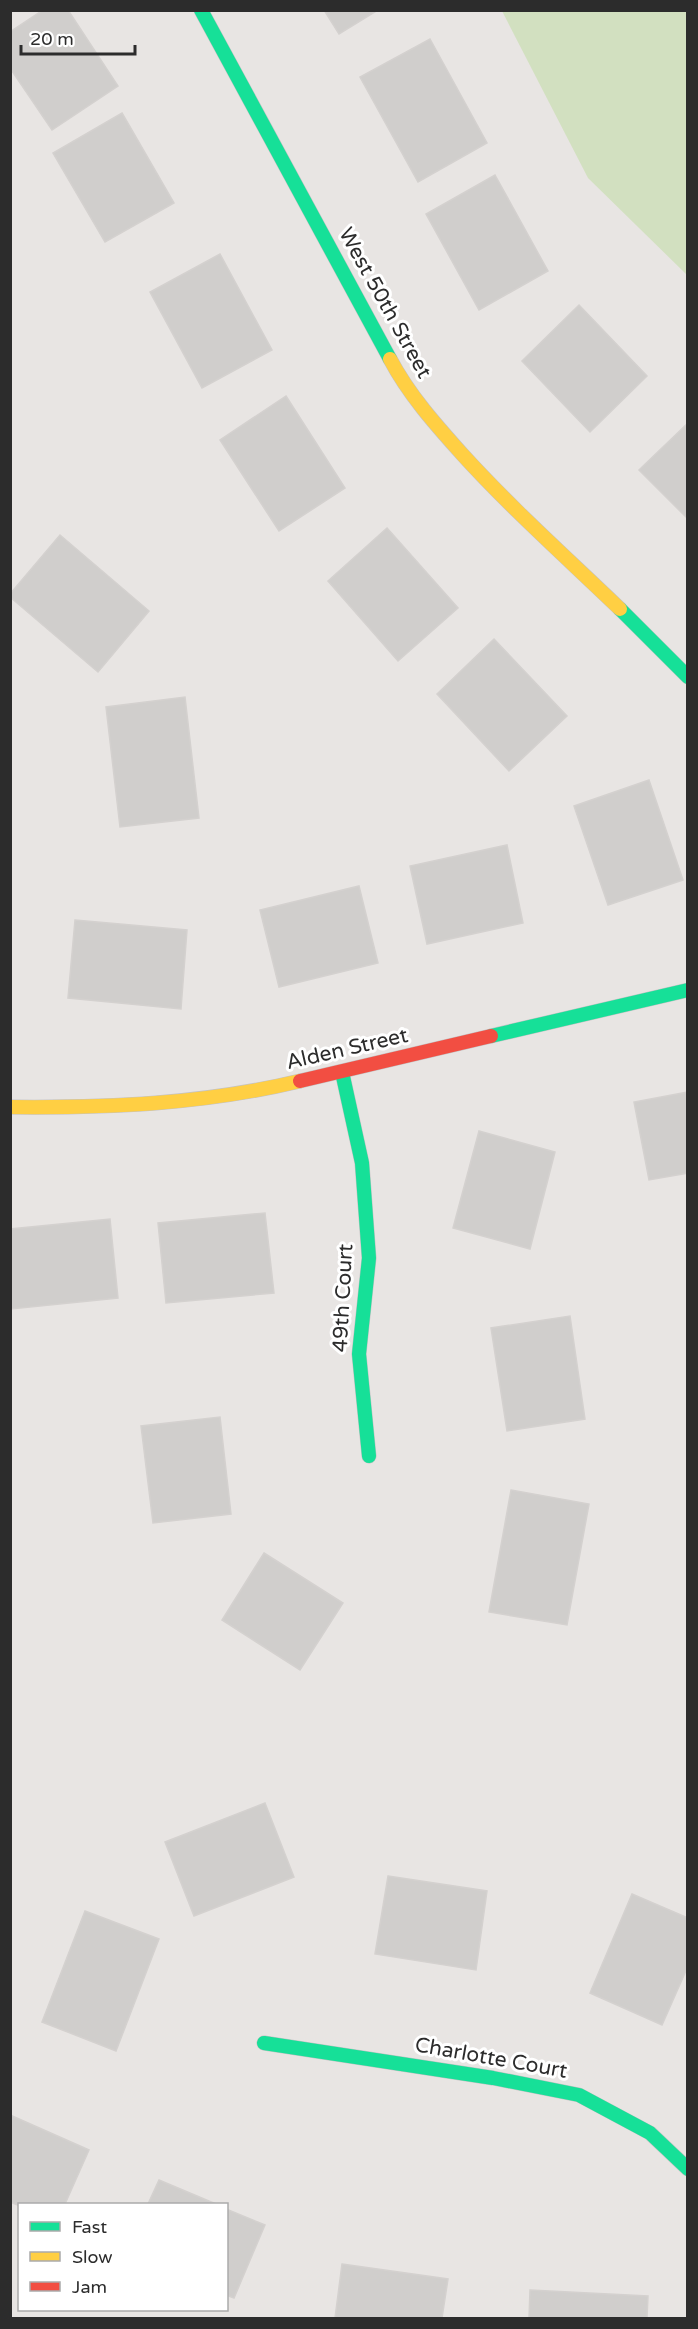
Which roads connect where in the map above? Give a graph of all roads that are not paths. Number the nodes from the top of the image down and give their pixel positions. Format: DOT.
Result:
graph roads {
  1 [pos="201,10"];
  2 [pos="687,678"];
  3 [pos="687,990"];
  4 [pos="342,1072"];
  5 [pos="10,1107"];
  6 [pos="369,1456"];
  7 [pos="264,2043"];
  8 [pos="687,2169"];
  1 -- 2 [label="street, West 50th Street"];
  3 -- 4 [label="street, Alden Street"];
  4 -- 5 [label="street, Alden Street"];
  4 -- 6 [label="street, 49th Court"];
  7 -- 8 [label="street, Charlotte Court"];
}
